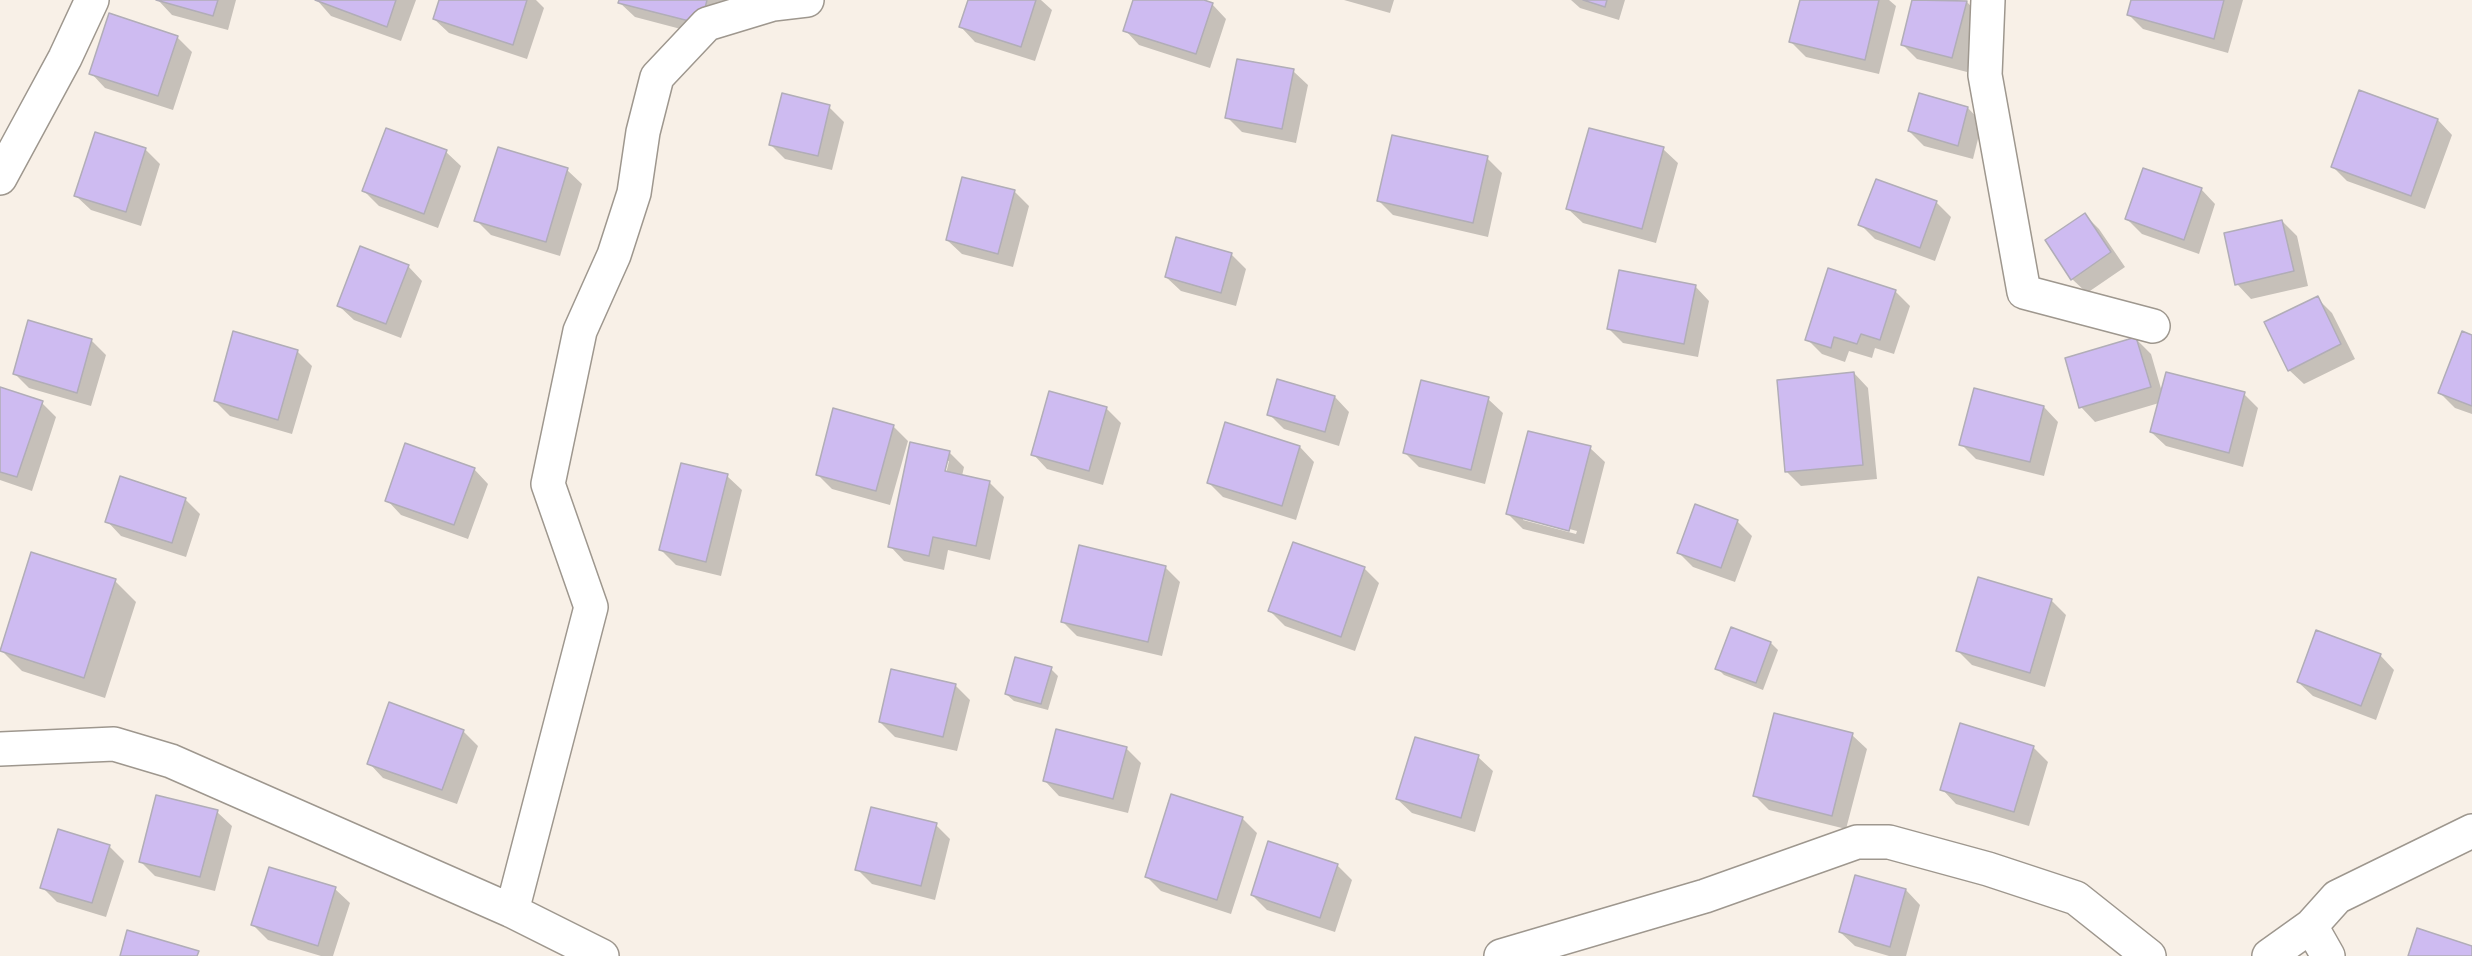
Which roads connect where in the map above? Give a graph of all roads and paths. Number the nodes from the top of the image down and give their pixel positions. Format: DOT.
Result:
graph roads {
  1 [pos="92,0"];
  2 [pos="807,0"];
  3 [pos="1988,0"];
  4 [pos="0,178"];
  5 [pos="2153,326"];
  6 [pos="0,749"];
  7 [pos="2472,831"];
  8 [pos="512,911"];
  9 [pos="2311,926"];
  10 [pos="602,956"];
  11 [pos="1501,956"];
  12 [pos="2149,956"];
  13 [pos="2269,956"];
  14 [pos="2328,956"];
  1 -- 4 [label="street"];
  2 -- 8 [label="street"];
  3 -- 5 [label="street"];
  6 -- 8 [label="street"];
  7 -- 9 [label="street"];
  8 -- 10 [label="street"];
  9 -- 13 [label="street"];
  9 -- 14 [label="street"];
  11 -- 12 [label="street"];
}
